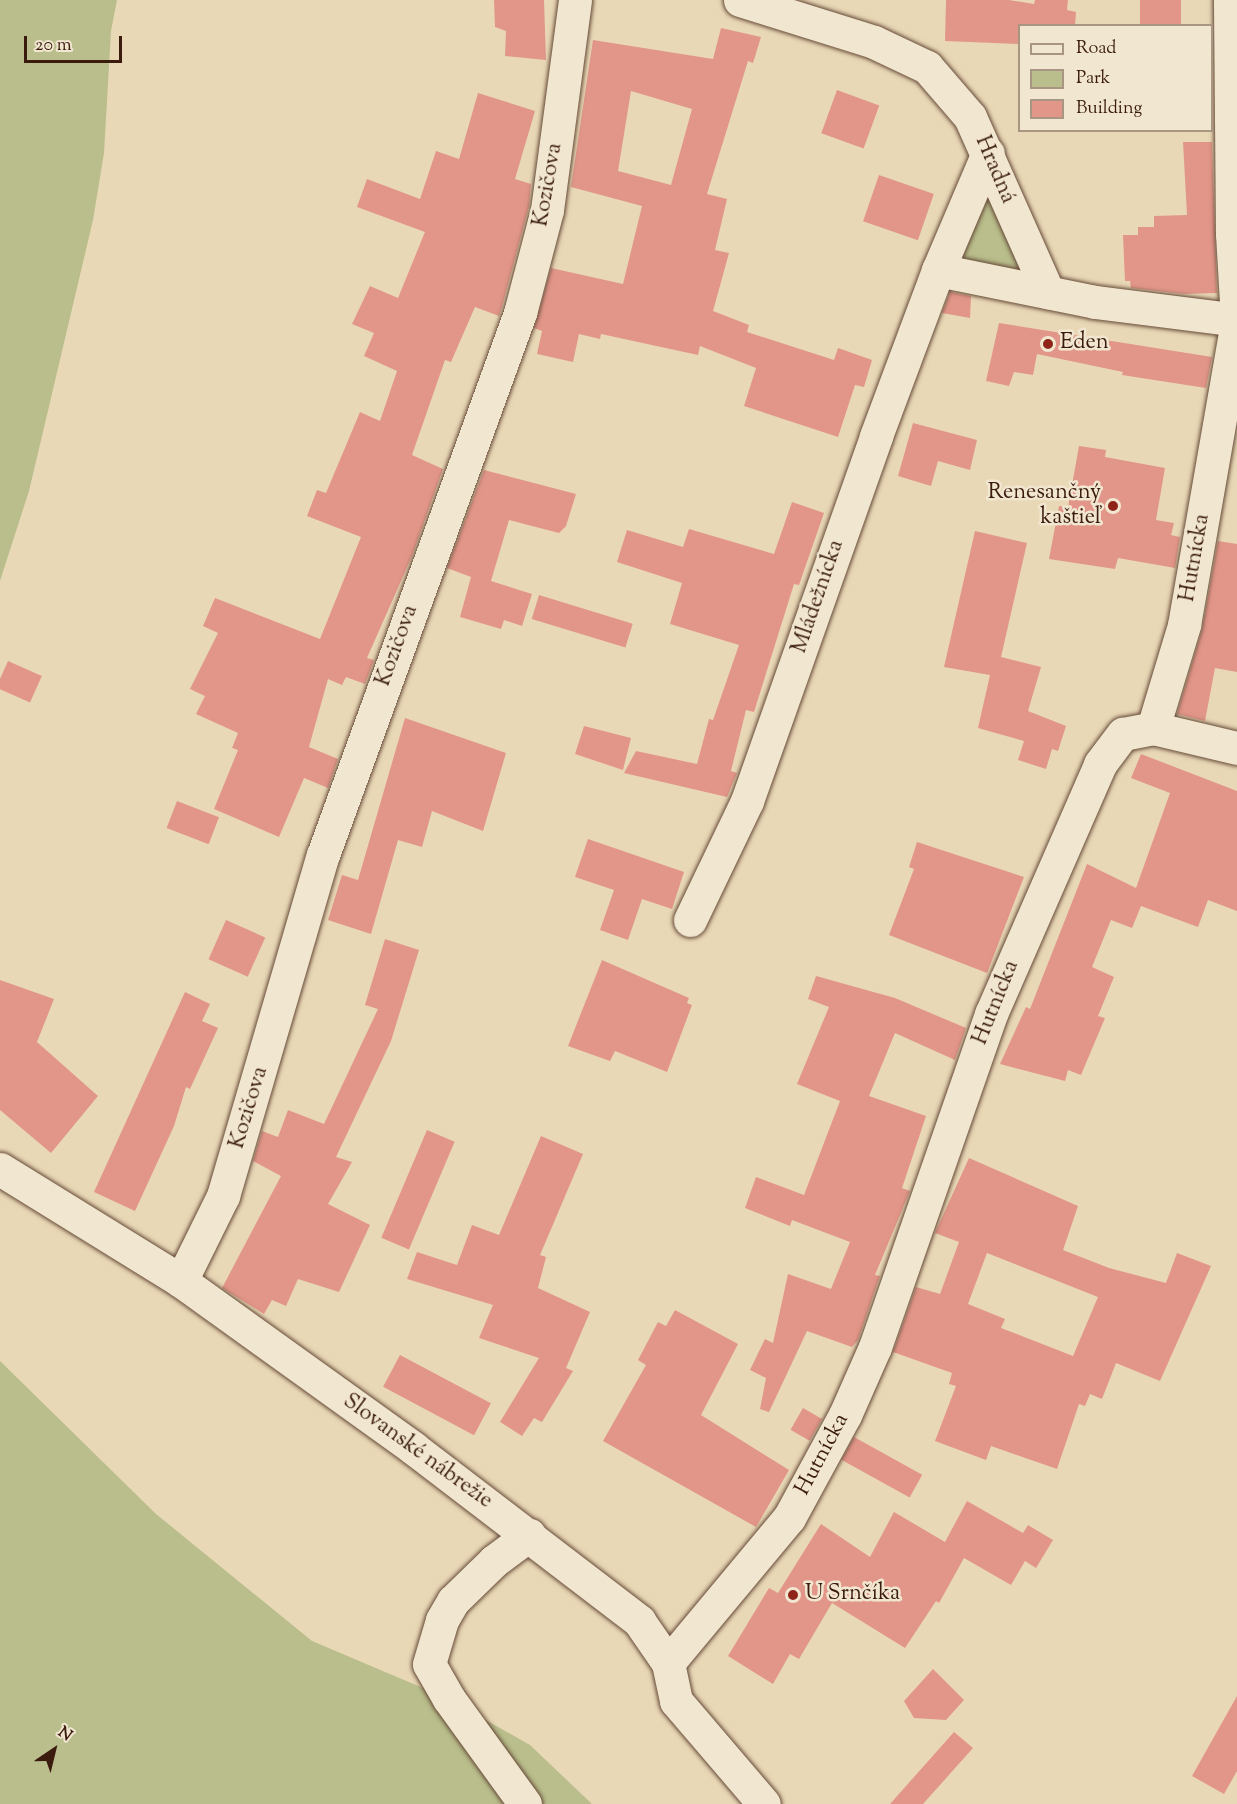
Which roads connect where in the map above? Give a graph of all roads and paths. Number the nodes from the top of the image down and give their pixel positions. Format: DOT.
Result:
graph roads {
  1 [pos="575,0"];
  2 [pos="740,0"];
  3 [pos="1230,0"];
  4 [pos="988,153"];
  5 [pos="938,270"];
  6 [pos="1048,292"];
  7 [pos="1237,320"];
  8 [pos="1153,728"];
  9 [pos="1237,748"];
  10 [pos="690,920"];
  11 [pos="0,1169"];
  12 [pos="181,1281"];
  13 [pos="529,1535"];
  14 [pos="668,1663"];
  15 [pos="525,1804"];
  16 [pos="764,1804"];
  1 -- 12 [label="street, Kozičova"];
  2 -- 4 [label="street, Hradná"];
  3 -- 7 [label="street, Hutnícka"];
  4 -- 5 [label="street, Mládežnícka"];
  4 -- 6 [label="street, Hradná"];
  5 -- 6 [label="street"];
  5 -- 10 [label="street, Mládežnícka"];
  6 -- 7 [label="street"];
  7 -- 8 [label="street, Hutnícka"];
  8 -- 9 [label="street"];
  8 -- 14 [label="street, Hutnícka"];
  11 -- 12 [label="street, Slovanské nábrežie"];
  12 -- 13 [label="street, Slovanské nábrežie"];
  13 -- 14 [label="street, Slovanské nábrežie"];
  13 -- 15 [label="street"];
  14 -- 16 [label="street, Slovanské nábrežie"];
}
